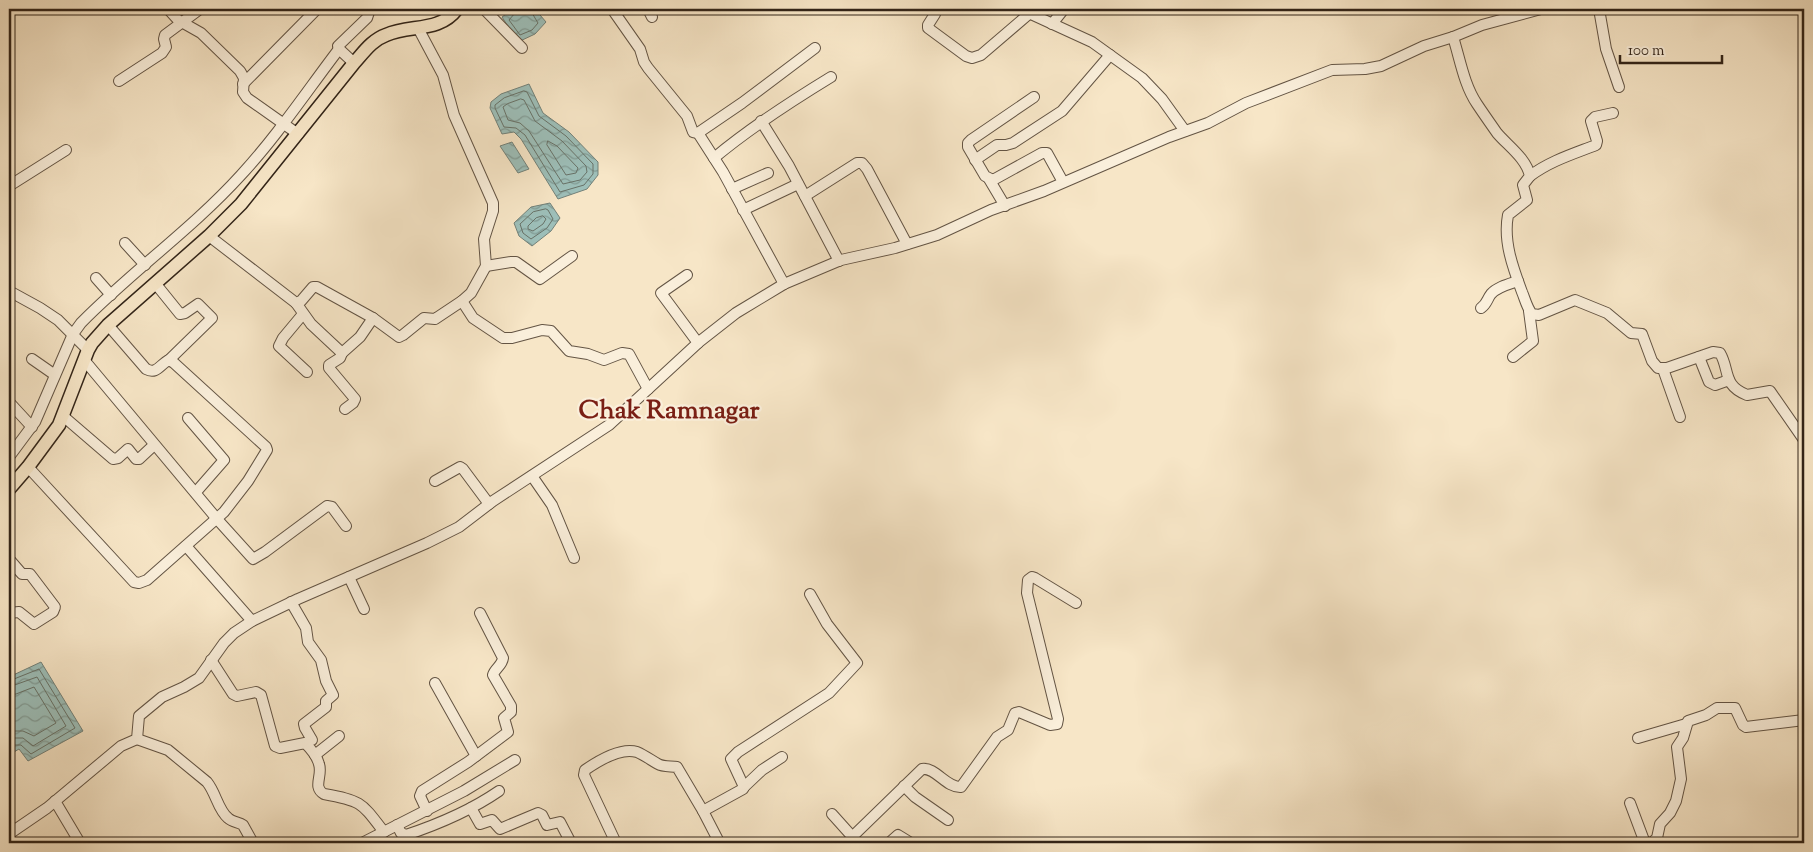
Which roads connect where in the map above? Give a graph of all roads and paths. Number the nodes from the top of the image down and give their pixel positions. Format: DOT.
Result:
graph roads {
  1 [pos="168,9"];
  2 [pos="200,9"];
  3 [pos="317,9"];
  4 [pos="370,9"];
  5 [pos="457,9"];
  6 [pos="484,9"];
  7 [pos="612,9"];
  8 [pos="935,9"];
  9 [pos="1064,9"];
  10 [pos="1541,9"];
  11 [pos="1599,9"];
  12 [pos="1025,11"];
  13 [pos="182,22"];
  14 [pos="1052,24"];
  15 [pos="418,28"];
  16 [pos="1453,37"];
  17 [pos="522,48"];
  18 [pos="815,48"];
  19 [pos="346,55"];
  20 [pos="1110,55"];
  21 [pos="831,77"];
  22 [pos="119,81"];
  23 [pos="243,84"];
  24 [pos="1619,87"];
  25 [pos="1034,97"];
  26 [pos="1613,113"];
  27 [pos="761,121"];
  28 [pos="289,128"];
  29 [pos="1184,131"];
  30 [pos="698,133"];
  31 [pos="66,150"];
  32 [pos="714,158"];
  33 [pos="975,160"];
  34 [pos="768,172"];
  35 [pos="1530,176"];
  36 [pos="989,179"];
  37 [pos="1063,182"];
  38 [pos="798,184"];
  39 [pos="9,186"];
  40 [pos="732,188"];
  41 [pos="805,196"];
  42 [pos="1005,206"];
  43 [pos="743,210"];
  44 [pos="209,236"];
  45 [pos="125,243"];
  46 [pos="907,244"];
  47 [pos="572,256"];
  48 [pos="839,262"];
  49 [pos="145,265"];
  50 [pos="486,266"];
  51 [pos="687,275"];
  52 [pos="96,278"];
  53 [pos="1518,281"];
  54 [pos="155,283"];
  55 [pos="784,284"];
  56 [pos="9,291"];
  57 [pos="111,295"];
  58 [pos="462,301"];
  59 [pos="296,303"];
  60 [pos="1481,308"];
  61 [pos="1530,311"];
  62 [pos="303,314"];
  63 [pos="373,318"];
  64 [pos="108,325"];
  65 [pos="698,343"];
  66 [pos="80,345"];
  67 [pos="342,353"];
  68 [pos="1513,357"];
  69 [pos="1699,357"];
  70 [pos="32,359"];
  71 [pos="169,360"];
  72 [pos="1663,369"];
  73 [pos="307,372"];
  74 [pos="55,375"];
  75 [pos="1729,380"];
  76 [pos="648,389"];
  77 [pos="9,402"];
  78 [pos="345,409"];
  79 [pos="63,416"];
  80 [pos="1680,417"];
  81 [pos="188,418"];
  82 [pos="32,427"];
  83 [pos="1804,440"];
  84 [pos="154,445"];
  85 [pos="9,456"];
  86 [pos="28,467"];
  87 [pos="532,476"];
  88 [pos="435,481"];
  89 [pos="9,489"];
  90 [pos="196,492"];
  91 [pos="489,504"];
  92 [pos="217,519"];
  93 [pos="346,526"];
  94 [pos="186,546"];
  95 [pos="574,558"];
  96 [pos="9,559"];
  97 [pos="349,576"];
  98 [pos="810,594"];
  99 [pos="291,602"];
  100 [pos="1076,603"];
  101 [pos="364,609"];
  102 [pos="9,612"];
  103 [pos="480,613"];
  104 [pos="252,621"];
  105 [pos="211,660"];
  106 [pos="435,683"];
  107 [pos="1804,720"];
  108 [pos="1686,724"];
  109 [pos="339,736"];
  110 [pos="1638,738"];
  111 [pos="138,739"];
  112 [pos="309,741"];
  113 [pos="325,748"];
  114 [pos="315,754"];
  115 [pos="476,756"];
  116 [pos="782,757"];
  117 [pos="516,760"];
  118 [pos="904,786"];
  119 [pos="744,787"];
  120 [pos="499,790"];
  121 [pos="55,801"];
  122 [pos="1630,803"];
  123 [pos="471,808"];
  124 [pos="427,811"];
  125 [pos="703,811"];
  126 [pos="832,814"];
  127 [pos="948,820"];
  128 [pos="397,825"];
  129 [pos="384,832"];
  130 [pos="9,834"];
  131 [pos="855,840"];
  132 [pos="718,842"];
  133 [pos="80,843"];
  134 [pos="253,843"];
  135 [pos="362,843"];
  136 [pos="571,843"];
  137 [pos="616,843"];
  138 [pos="889,843"];
  139 [pos="911,843"];
  140 [pos="1645,843"];
  141 [pos="1651,843"];
  1 -- 13 [label="street"];
  2 -- 13 [label="street"];
  3 -- 23 [label="street"];
  4 -- 19 [label="street"];
  5 -- 15 [label="main road"];
  6 -- 17 [label="street"];
  7 -- 30 [label="street"];
  8 -- 12 [label="street"];
  9 -- 14 [label="street"];
  10 -- 16 [label="street"];
  11 -- 24 [label="street"];
  12 -- 14 [label="street"];
  13 -- 22 [label="street"];
  13 -- 23 [label="street"];
  14 -- 20 [label="street"];
  15 -- 19 [label="main road"];
  15 -- 50 [label="street"];
  16 -- 29 [label="street"];
  16 -- 35 [label="street"];
  18 -- 30 [label="street"];
  19 -- 28 [label="main road"];
  19 -- 28 [label="street"];
  20 -- 29 [label="street"];
  20 -- 33 [label="street"];
  21 -- 27 [label="street"];
  23 -- 28 [label="street"];
  25 -- 33 [label="street"];
  26 -- 35 [label="street"];
  27 -- 32 [label="street"];
  27 -- 38 [label="street"];
  28 -- 44 [label="main road"];
  28 -- 49 [label="street"];
  29 -- 37 [label="street"];
  30 -- 32 [label="street"];
  31 -- 39 [label="street"];
  32 -- 40 [label="street"];
  33 -- 36 [label="street"];
  34 -- 40 [label="street"];
  35 -- 53 [label="street"];
  36 -- 37 [label="street"];
  36 -- 42 [label="street"];
  37 -- 42 [label="street"];
  38 -- 41 [label="street"];
  38 -- 43 [label="street"];
  40 -- 43 [label="street"];
  41 -- 46 [label="street"];
  41 -- 48 [label="street"];
  42 -- 46 [label="street"];
  43 -- 55 [label="street"];
  44 -- 54 [label="main road"];
  44 -- 59 [label="street"];
  45 -- 49 [label="street"];
  46 -- 48 [label="street"];
  47 -- 50 [label="street"];
  48 -- 55 [label="street"];
  49 -- 57 [label="street"];
  50 -- 58 [label="street"];
  51 -- 65 [label="street"];
  52 -- 57 [label="street"];
  53 -- 60 [label="street"];
  53 -- 61 [label="street"];
  54 -- 64 [label="main road"];
  54 -- 71 [label="street"];
  55 -- 65 [label="street"];
  56 -- 66 [label="street"];
  57 -- 66 [label="street"];
  58 -- 63 [label="street"];
  58 -- 76 [label="street"];
  59 -- 62 [label="street"];
  59 -- 63 [label="street"];
  61 -- 68 [label="street"];
  61 -- 72 [label="street"];
  62 -- 67 [label="street"];
  62 -- 73 [label="street"];
  63 -- 67 [label="street"];
  64 -- 66 [label="main road"];
  64 -- 71 [label="street"];
  65 -- 76 [label="street"];
  66 -- 74 [label="street"];
  66 -- 79 [label="main road"];
  66 -- 84 [label="street"];
  67 -- 78 [label="street"];
  69 -- 72 [label="street"];
  69 -- 75 [label="street"];
  69 -- 75 [label="street"];
  70 -- 74 [label="street"];
  71 -- 92 [label="street"];
  72 -- 80 [label="street"];
  74 -- 82 [label="street"];
  75 -- 83 [label="street"];
  76 -- 87 [label="street"];
  77 -- 82 [label="street"];
  79 -- 84 [label="street"];
  79 -- 86 [label="main road"];
  81 -- 90 [label="street"];
  82 -- 85 [label="street"];
  84 -- 90 [label="street"];
  86 -- 89 [label="main road"];
  86 -- 94 [label="street"];
  87 -- 91 [label="street"];
  87 -- 95 [label="street"];
  88 -- 91 [label="street"];
  90 -- 92 [label="street"];
  91 -- 97 [label="street"];
  92 -- 93 [label="street"];
  92 -- 94 [label="street"];
  94 -- 104 [label="street"];
  96 -- 102 [label="street"];
  97 -- 99 [label="street"];
  97 -- 101 [label="street"];
  98 -- 119 [label="street"];
  99 -- 104 [label="street"];
  99 -- 112 [label="street"];
  100 -- 118 [label="street"];
  103 -- 115 [label="street"];
  104 -- 105 [label="street"];
  105 -- 111 [label="street"];
  105 -- 112 [label="street"];
  106 -- 115 [label="street"];
  107 -- 108 [label="street"];
  108 -- 110 [label="street"];
  108 -- 141 [label="street"];
  109 -- 113 [label="street"];
  111 -- 121 [label="street"];
  111 -- 134 [label="street"];
  112 -- 113 [label="street"];
  112 -- 114 [label="street"];
  113 -- 114 [label="street"];
  114 -- 129 [label="street"];
  115 -- 124 [label="street"];
  116 -- 119 [label="street"];
  117 -- 124 [label="street"];
  118 -- 127 [label="street"];
  118 -- 131 [label="street"];
  119 -- 125 [label="street"];
  120 -- 123 [label="street"];
  121 -- 130 [label="street"];
  121 -- 133 [label="street"];
  122 -- 140 [label="street"];
  123 -- 128 [label="street"];
  123 -- 136 [label="street"];
  124 -- 128 [label="street"];
  125 -- 132 [label="street"];
  125 -- 137 [label="street"];
  126 -- 131 [label="street"];
  128 -- 129 [label="street"];
  129 -- 135 [label="street"];
  138 -- 139 [label="street"];
}
